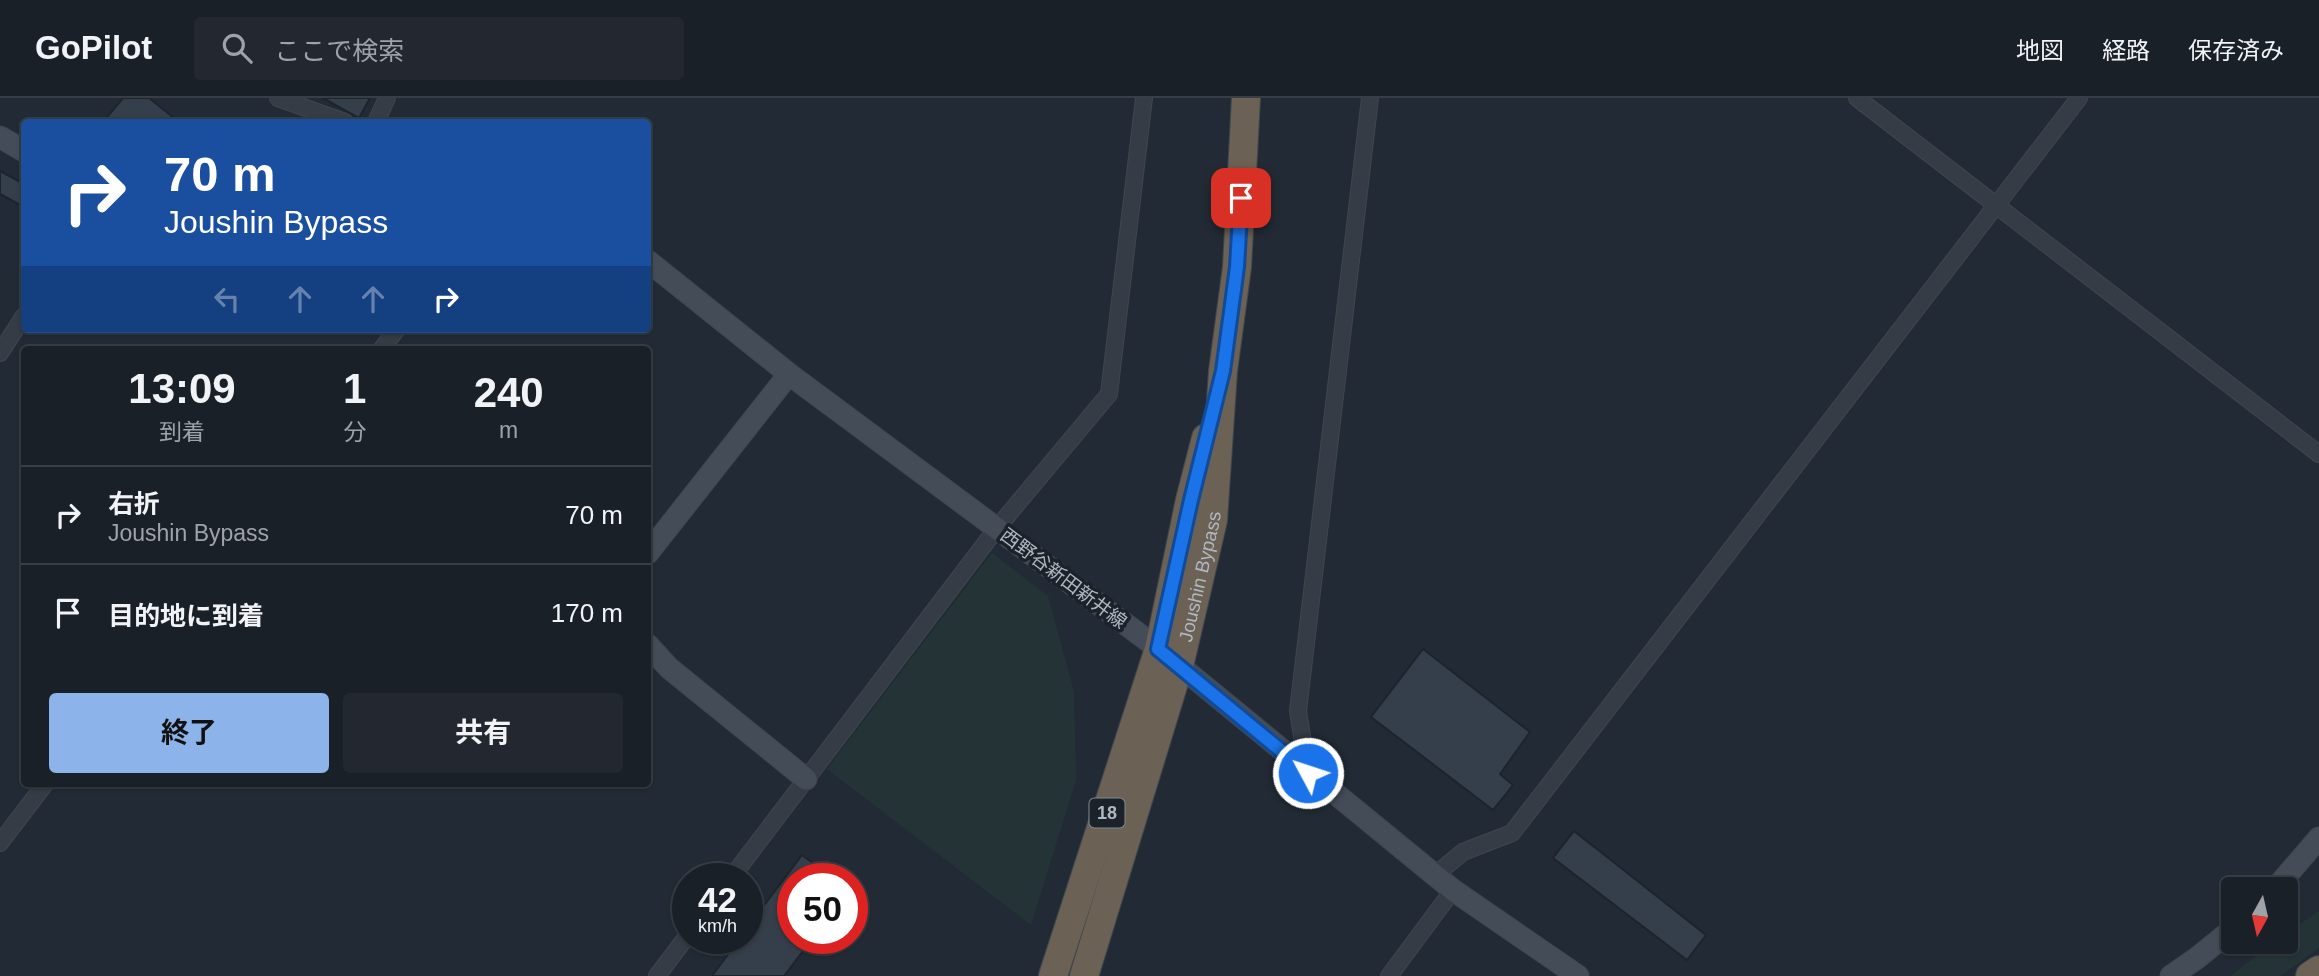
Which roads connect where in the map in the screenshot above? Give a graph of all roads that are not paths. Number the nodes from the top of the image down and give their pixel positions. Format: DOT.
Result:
graph roads {
  1 [pos="278,98"];
  2 [pos="387,98"];
  3 [pos="1144,98"];
  4 [pos="1246,98"];
  5 [pos="1370,98"];
  6 [pos="1857,98"];
  7 [pos="2079,98"];
  8 [pos="337,119"];
  9 [pos="377,119"];
  10 [pos="0,137"];
  11 [pos="21,149"];
  12 [pos="1996,205"];
  13 [pos="651,263"];
  14 [pos="21,321"];
  15 [pos="0,353"];
  16 [pos="789,374"];
  17 [pos="2319,454"];
  18 [pos="997,528"];
  19 [pos="651,549"];
  20 [pos="651,648"];
  21 [pos="1169,657"];
  22 [pos="1308,773"];
  23 [pos="806,779"];
  24 [pos="43,787"];
  25 [pos="2319,838"];
  26 [pos="0,843"];
  27 [pos="742,863"];
  28 [pos="1435,875"];
  29 [pos="2285,877"];
  30 [pos="1454,890"];
  31 [pos="2221,939"];
  32 [pos="673,954"];
  33 [pos="2319,970"];
  34 [pos="656,976"];
  35 [pos="1053,976"];
  36 [pos="1084,976"];
  37 [pos="1390,976"];
  38 [pos="1578,976"];
  39 [pos="2171,976"];
  40 [pos="2310,976"];
  1 -- 8 [label="street"];
  2 -- 9 [label="street"];
  3 -- 18 [label="street"];
  4 -- 21 [label="highway, Joushin Bypass / 18"];
  5 -- 22 [label="street"];
  6 -- 12 [label="street"];
  7 -- 12 [label="street"];
  10 -- 11 [label="main road"];
  12 -- 17 [label="street"];
  12 -- 28 [label="street"];
  13 -- 16 [label="main road, 西野谷新田新井線"];
  14 -- 15 [label="street"];
  16 -- 18 [label="main road, 西野谷新田新井線"];
  16 -- 19 [label="main road"];
  18 -- 21 [label="main road, 西野谷新田新井線"];
  18 -- 23 [label="street"];
  20 -- 23 [label="main road"];
  21 -- 22 [label="main road, 西野谷新田新井線"];
  21 -- 35 [label="highway, Joushin Bypass / 18"];
  21 -- 36 [label="highway, Joushin Bypass / 18"];
  22 -- 28 [label="main road, 西野谷新田新井線"];
  23 -- 27 [label="street"];
  24 -- 26 [label="street"];
  25 -- 29 [label="main road"];
  28 -- 30 [label="main road, 西野谷新田新井線"];
  30 -- 37 [label="street"];
  30 -- 38 [label="main road, 西野谷新田新井線"];
  31 -- 39 [label="main road"];
  32 -- 34 [label="street"];
  33 -- 40 [label="highway"];
}
